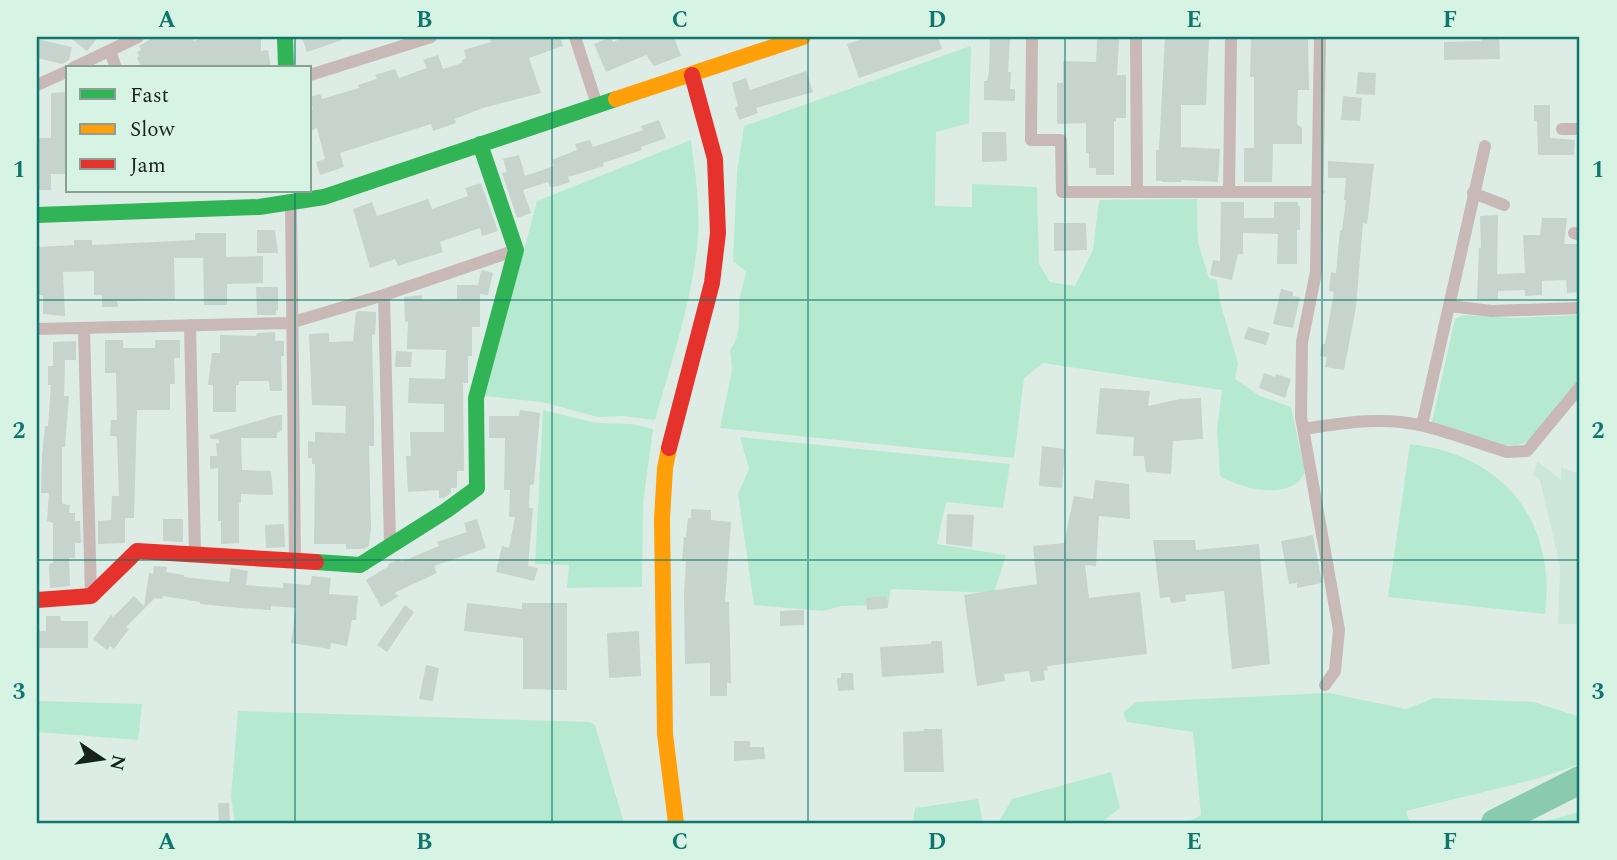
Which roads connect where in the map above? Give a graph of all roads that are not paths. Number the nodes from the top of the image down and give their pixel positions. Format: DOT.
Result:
graph roads {
  1 [pos="138,37"];
  2 [pos="285,37"];
  3 [pos="431,37"];
  4 [pos="575,37"];
  5 [pos="803,37"];
  6 [pos="1032,37"];
  7 [pos="1136,37"];
  8 [pos="1231,37"];
  9 [pos="1320,37"];
  10 [pos="110,51"];
  11 [pos="78,66"];
  12 [pos="115,66"];
  13 [pos="286,66"];
  14 [pos="66,72"];
  15 [pos="312,74"];
  16 [pos="692,75"];
  17 [pos="37,85"];
  18 [pos="597,105"];
  19 [pos="1562,129"];
  20 [pos="1580,129"];
  21 [pos="480,145"];
  22 [pos="1485,146"];
  23 [pos="1137,192"];
  24 [pos="1228,192"];
  25 [pos="1318,192"];
  26 [pos="1473,193"];
  27 [pos="290,197"];
  28 [pos="1504,205"];
  29 [pos="37,215"];
  30 [pos="516,250"];
  31 [pos="384,295"];
  32 [pos="1449,306"];
  33 [pos="1580,309"];
  34 [pos="290,323"];
  35 [pos="190,325"];
  36 [pos="37,329"];
  37 [pos="84,329"];
  38 [pos="1580,387"];
  39 [pos="1422,425"];
  40 [pos="1304,429"];
  41 [pos="390,544"];
  42 [pos="195,554"];
  43 [pos="295,562"];
  44 [pos="91,596"];
  45 [pos="37,600"];
  46 [pos="1325,685"];
  47 [pos="676,823"];
  1 -- 10 [label="street"];
  2 -- 13 [label="street"];
  3 -- 15 [label="street"];
  4 -- 18 [label="street"];
  5 -- 16 [label="street"];
  6 -- 23 [label="street"];
  7 -- 23 [label="street"];
  8 -- 24 [label="street"];
  9 -- 25 [label="street"];
  10 -- 11 [label="street"];
  10 -- 12 [label="street"];
  14 -- 17 [label="street"];
  16 -- 18 [label="street"];
  16 -- 47 [label="street"];
  18 -- 21 [label="street"];
  19 -- 20 [label="street"];
  21 -- 27 [label="street"];
  21 -- 30 [label="street"];
  22 -- 26 [label="street"];
  23 -- 24 [label="street"];
  24 -- 25 [label="street"];
  25 -- 40 [label="street"];
  26 -- 28 [label="street"];
  26 -- 32 [label="street"];
  27 -- 29 [label="street"];
  27 -- 34 [label="street"];
  30 -- 31 [label="street"];
  30 -- 41 [label="street"];
  31 -- 34 [label="street"];
  31 -- 41 [label="street"];
  32 -- 33 [label="street"];
  32 -- 39 [label="street"];
  34 -- 35 [label="street"];
  34 -- 43 [label="street"];
  35 -- 37 [label="street"];
  35 -- 42 [label="street"];
  36 -- 37 [label="street"];
  37 -- 44 [label="street"];
  38 -- 39 [label="street"];
  39 -- 40 [label="street"];
  40 -- 46 [label="street"];
  41 -- 43 [label="street"];
  42 -- 43 [label="street"];
  42 -- 44 [label="street"];
  44 -- 45 [label="street"];
}
